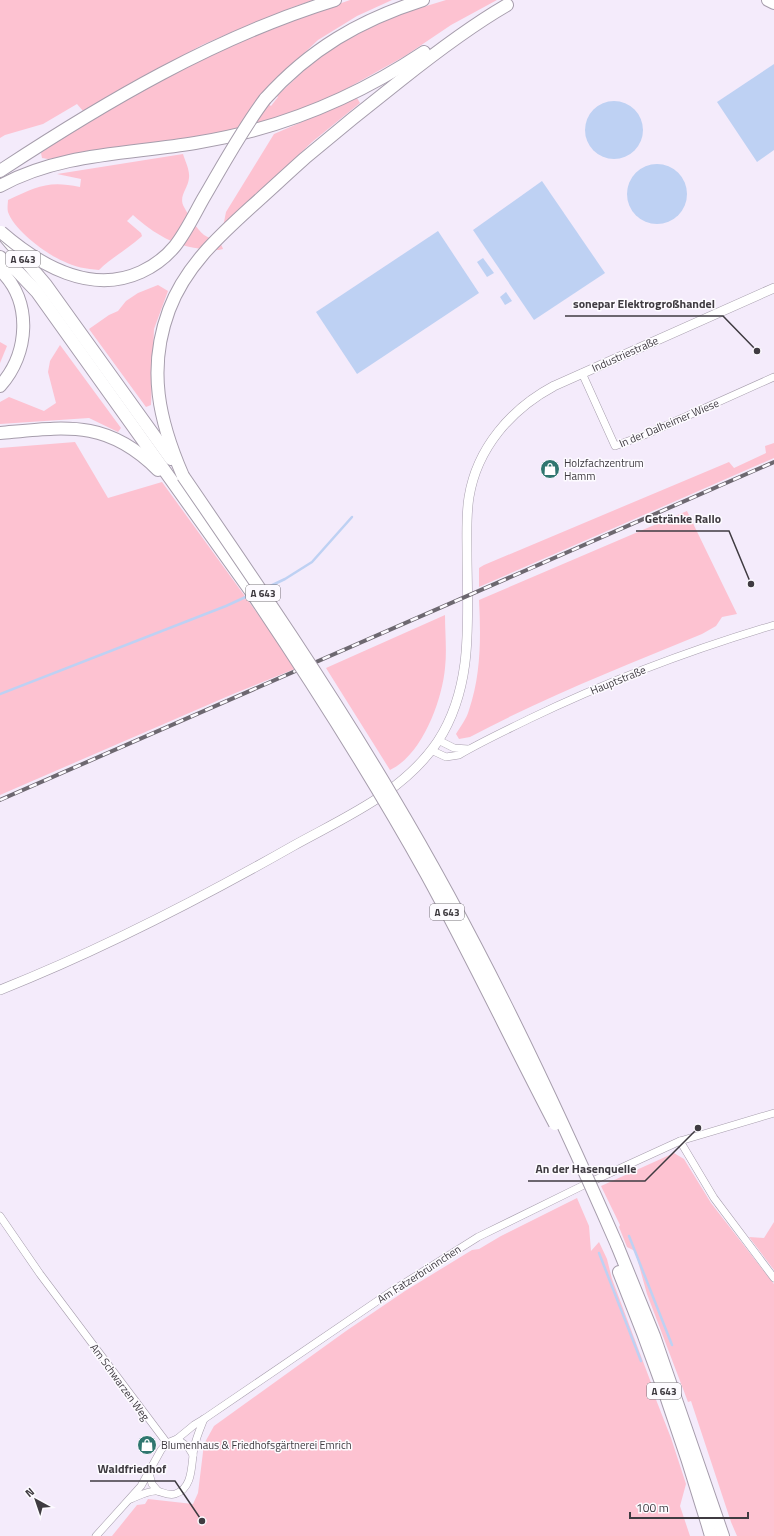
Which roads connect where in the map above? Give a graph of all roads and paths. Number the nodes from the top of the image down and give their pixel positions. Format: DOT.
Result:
graph roads {
  1 [pos="335,0"];
  2 [pos="423,0"];
  3 [pos="768,0"];
  4 [pos="512,2"];
  5 [pos="774,3"];
  6 [pos="0,170"];
  7 [pos="0,186"];
  8 [pos="0,232"];
  9 [pos="0,257"];
  10 [pos="0,270"];
  11 [pos="774,288"];
  12 [pos="582,373"];
  13 [pos="774,377"];
  14 [pos="0,386"];
  15 [pos="0,433"];
  16 [pos="183,476"];
  17 [pos="182,493"];
  18 [pos="774,625"];
  19 [pos="438,740"];
  20 [pos="468,749"];
  21 [pos="431,750"];
  22 [pos="0,990"];
  23 [pos="774,1113"];
  24 [pos="680,1141"];
  25 [pos="0,1216"];
  26 [pos="613,1247"];
  27 [pos="774,1278"];
  28 [pos="204,1419"];
  29 [pos="177,1439"];
  30 [pos="167,1444"];
  31 [pos="193,1455"];
  32 [pos="149,1473"];
  33 [pos="158,1491"];
  34 [pos="130,1500"];
  35 [pos="96,1536"];
  36 [pos="711,1536"];
  37 [pos="723,1536"];
  1 -- 6 [label="highway"];
  2 -- 8 [label="highway, bridge"];
  3 -- 5 [label="highway"];
  4 -- 7 [label="highway"];
  4 -- 16 [label="highway"];
  8 -- 16 [label="highway, A 643, bridge"];
  9 -- 17 [label="highway, A 643"];
  10 -- 14 [label="highway"];
  11 -- 12 [label="main road, Industriestraße"];
  12 -- 13 [label="street, In der Dalheimer Wiese"];
  12 -- 19 [label="main road, Industriestraße"];
  15 -- 17 [label="highway"];
  16 -- 26 [label="highway, A 643, bridge"];
  17 -- 26 [label="highway, A 643, bridge"];
  18 -- 20 [label="street, Hauptstraße"];
  19 -- 20 [label="street"];
  19 -- 21 [label="main road, Industriestraße"];
  20 -- 21 [label="street, Hauptstraße"];
  21 -- 22 [label="main road, Industriestraße"];
  23 -- 24 [label="street, Am Fatzerbrünnchen"];
  24 -- 27 [label="street"];
  24 -- 28 [label="street, Am Fatzerbrünnchen"];
  25 -- 30 [label="street, Am Schwarzen Weg"];
  26 -- 36 [label="highway, A 643"];
  26 -- 37 [label="highway, A 643"];
  28 -- 29 [label="street, Am Fatzerbrünnchen"];
  28 -- 31 [label="street"];
  29 -- 30 [label="street"];
  29 -- 31 [label="street"];
  30 -- 32 [label="street"];
  31 -- 33 [label="street"];
  32 -- 33 [label="street"];
  32 -- 34 [label="street"];
  33 -- 34 [label="street"];
  34 -- 35 [label="street"];
}
